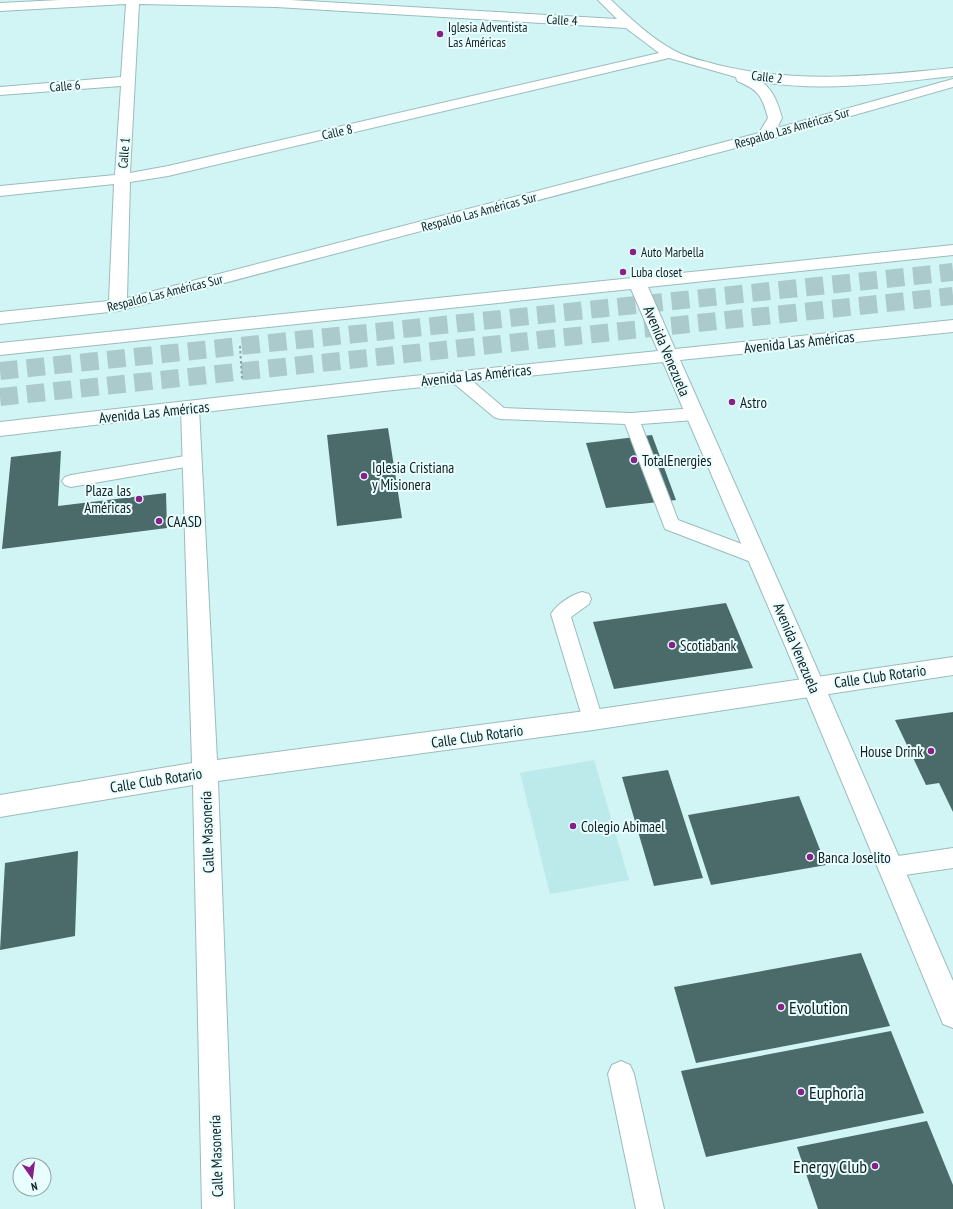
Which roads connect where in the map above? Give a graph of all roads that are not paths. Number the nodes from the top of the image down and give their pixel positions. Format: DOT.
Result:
graph roads {
  1 [pos="134,0"];
  2 [pos="604,0"];
  3 [pos="0,7"];
  4 [pos="628,24"];
  5 [pos="670,54"];
  6 [pos="953,72"];
  7 [pos="728,73"];
  8 [pos="130,81"];
  9 [pos="953,83"];
  10 [pos="0,91"];
  11 [pos="765,136"];
  12 [pos="122,179"];
  13 [pos="0,191"];
  14 [pos="953,250"];
  15 [pos="638,284"];
  16 [pos="118,306"];
  17 [pos="0,318"];
  18 [pos="953,326"];
  19 [pos="0,349"];
  20 [pos="669,355"];
  21 [pos="457,377"];
  22 [pos="190,408"];
  23 [pos="695,414"];
  24 [pos="631,419"];
  25 [pos="0,429"];
  26 [pos="191,461"];
  27 [pos="71,481"];
  28 [pos="757,557"];
  29 [pos="582,599"];
  30 [pos="953,666"];
  31 [pos="813,686"];
  32 [pos="593,720"];
  33 [pos="205,772"];
  34 [pos="0,806"];
  35 [pos="953,858"];
  36 [pos="890,867"];
  37 [pos="953,1014"];
  38 [pos="621,1074"];
  39 [pos="218,1209"];
  40 [pos="650,1209"];
  1 -- 3 [label="street, Calle 4"];
  1 -- 4 [label="street, Calle 4"];
  1 -- 8 [label="street, Calle 1"];
  2 -- 4 [label="street, Calle 2"];
  4 -- 5 [label="street, Calle 2"];
  5 -- 7 [label="street, Calle 2"];
  5 -- 12 [label="street, Calle 8"];
  6 -- 7 [label="street, Calle 2"];
  7 -- 11 [label="street"];
  8 -- 10 [label="street, Calle 6"];
  8 -- 12 [label="street, Calle 1"];
  9 -- 11 [label="street, Respaldo Las Américas Sur"];
  11 -- 16 [label="street, Respaldo Las Américas Sur"];
  12 -- 13 [label="street, Calle 8"];
  12 -- 16 [label="street, Calle 1"];
  14 -- 15 [label="street"];
  15 -- 19 [label="street"];
  15 -- 20 [label="street, Avenida Venezuela"];
  16 -- 17 [label="street, Respaldo Las Américas Sur"];
  18 -- 20 [label="street, Avenida Las Américas"];
  20 -- 21 [label="street, Avenida Las Américas"];
  20 -- 23 [label="street, Avenida Venezuela"];
  21 -- 22 [label="street, Avenida Las Américas"];
  21 -- 24 [label="lane"];
  22 -- 25 [label="street, Avenida Las Américas"];
  22 -- 26 [label="street, Calle Masonería"];
  23 -- 24 [label="lane"];
  23 -- 28 [label="street, Avenida Venezuela"];
  24 -- 28 [label="lane"];
  26 -- 27 [label="lane"];
  26 -- 33 [label="street, Calle Masonería"];
  28 -- 31 [label="street, Avenida Venezuela"];
  29 -- 32 [label="lane"];
  30 -- 31 [label="street, Calle Club Rotario"];
  31 -- 32 [label="street, Calle Club Rotario"];
  31 -- 36 [label="street, Avenida Venezuela"];
  32 -- 33 [label="street, Calle Club Rotario"];
  33 -- 34 [label="street, Calle Club Rotario"];
  33 -- 39 [label="street, Calle Masonería"];
  35 -- 36 [label="lane"];
  36 -- 37 [label="street, Avenida Venezuela"];
  38 -- 40 [label="lane"];
}
